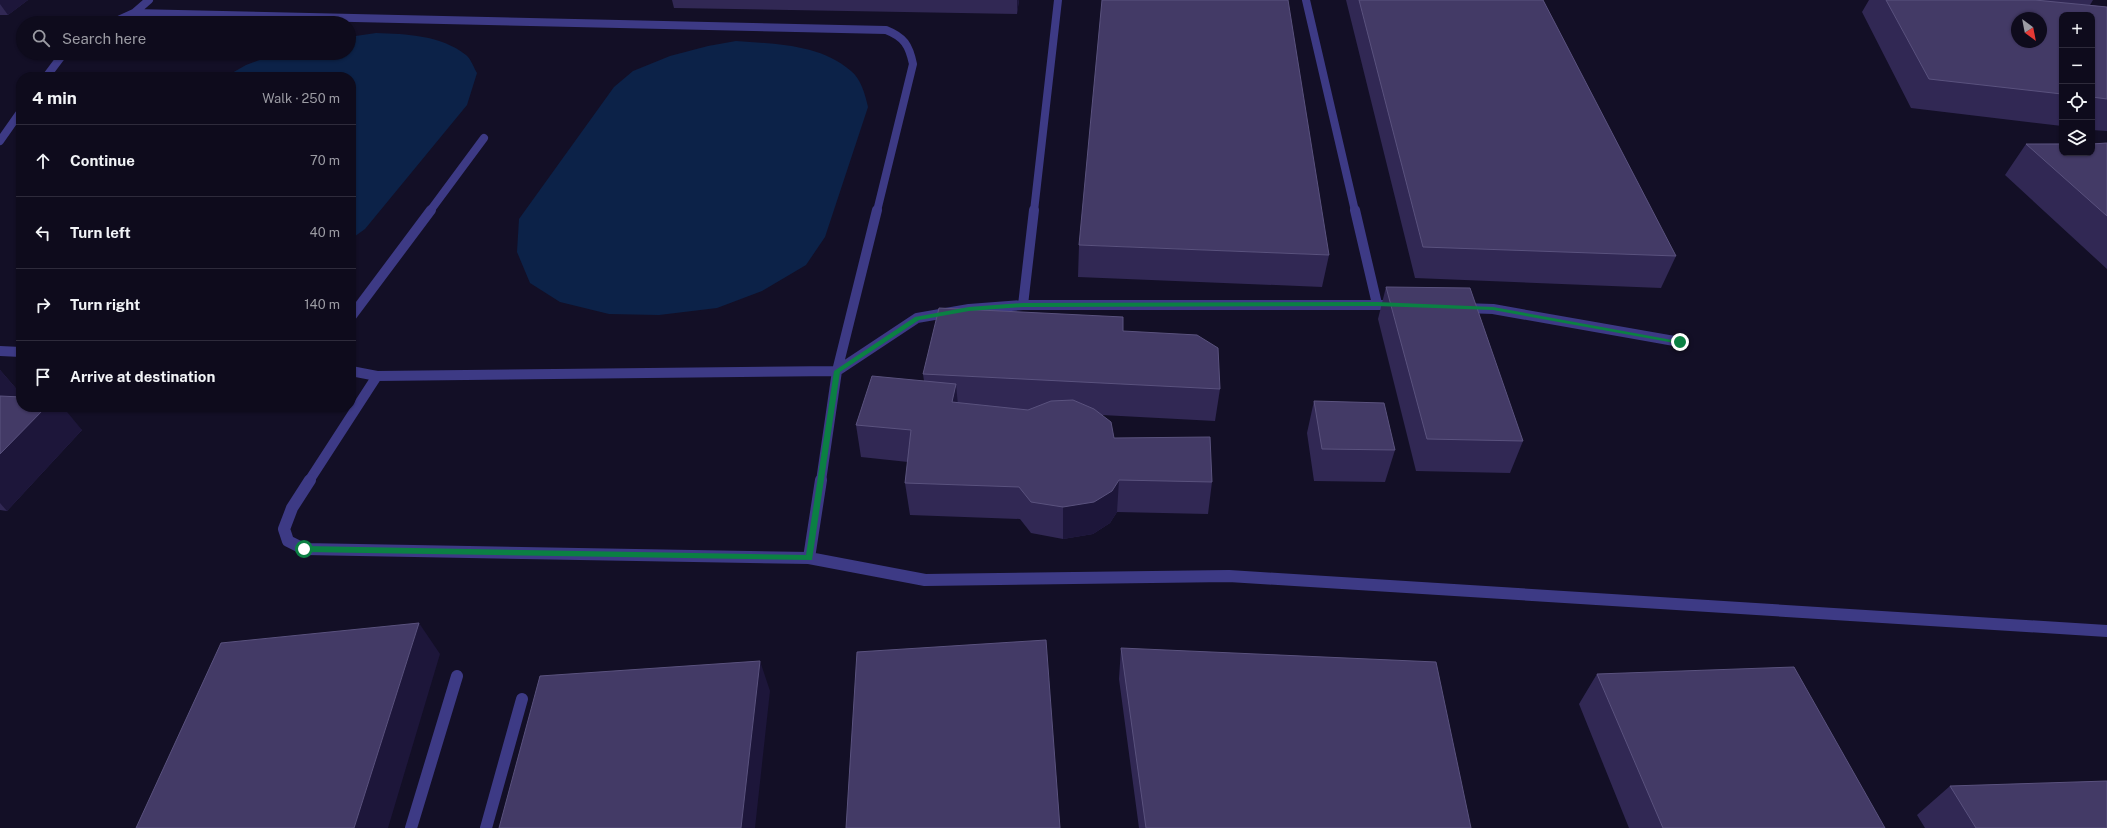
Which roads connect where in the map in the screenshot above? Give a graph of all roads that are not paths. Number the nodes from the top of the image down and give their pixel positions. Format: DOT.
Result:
graph roads {
  1 [pos="150,0"];
  2 [pos="1058,0"];
  3 [pos="1306,0"];
  4 [pos="134,13"];
  5 [pos="127,16"];
  6 [pos="267,16"];
  7 [pos="356,18"];
  8 [pos="59,60"];
  9 [pos="50,72"];
  10 [pos="16,118"];
  11 [pos="484,138"];
  12 [pos="0,141"];
  13 [pos="1377,304"];
  14 [pos="1023,305"];
  15 [pos="1400,305"];
  16 [pos="1454,307"];
  17 [pos="356,310"];
  18 [pos="1680,342"];
  19 [pos="0,351"];
  20 [pos="16,352"];
  21 [pos="837,371"];
  22 [pos="356,372"];
  23 [pos="378,376"];
  24 [pos="356,410"];
  25 [pos="355,412"];
  26 [pos="809,558"];
  27 [pos="2107,632"];
  28 [pos="457,676"];
  29 [pos="522,699"];
  30 [pos="411,828"];
  31 [pos="486,828"];
  1 -- 4 [label="lane"];
  2 -- 14 [label="lane"];
  3 -- 13 [label="lane"];
  4 -- 5 [label="lane"];
  4 -- 6 [label="lane"];
  7 -- 21 [label="lane"];
  8 -- 9 [label="lane"];
  10 -- 12 [label="lane"];
  11 -- 17 [label="lane"];
  13 -- 14 [label="lane"];
  13 -- 15 [label="lane"];
  14 -- 21 [label="lane"];
  16 -- 18 [label="lane"];
  19 -- 20 [label="lane"];
  21 -- 23 [label="lane"];
  21 -- 26 [label="lane"];
  22 -- 23 [label="lane"];
  23 -- 24 [label="lane"];
  25 -- 26 [label="lane"];
  26 -- 27 [label="lane"];
  28 -- 30 [label="lane"];
  29 -- 31 [label="lane"];
}
